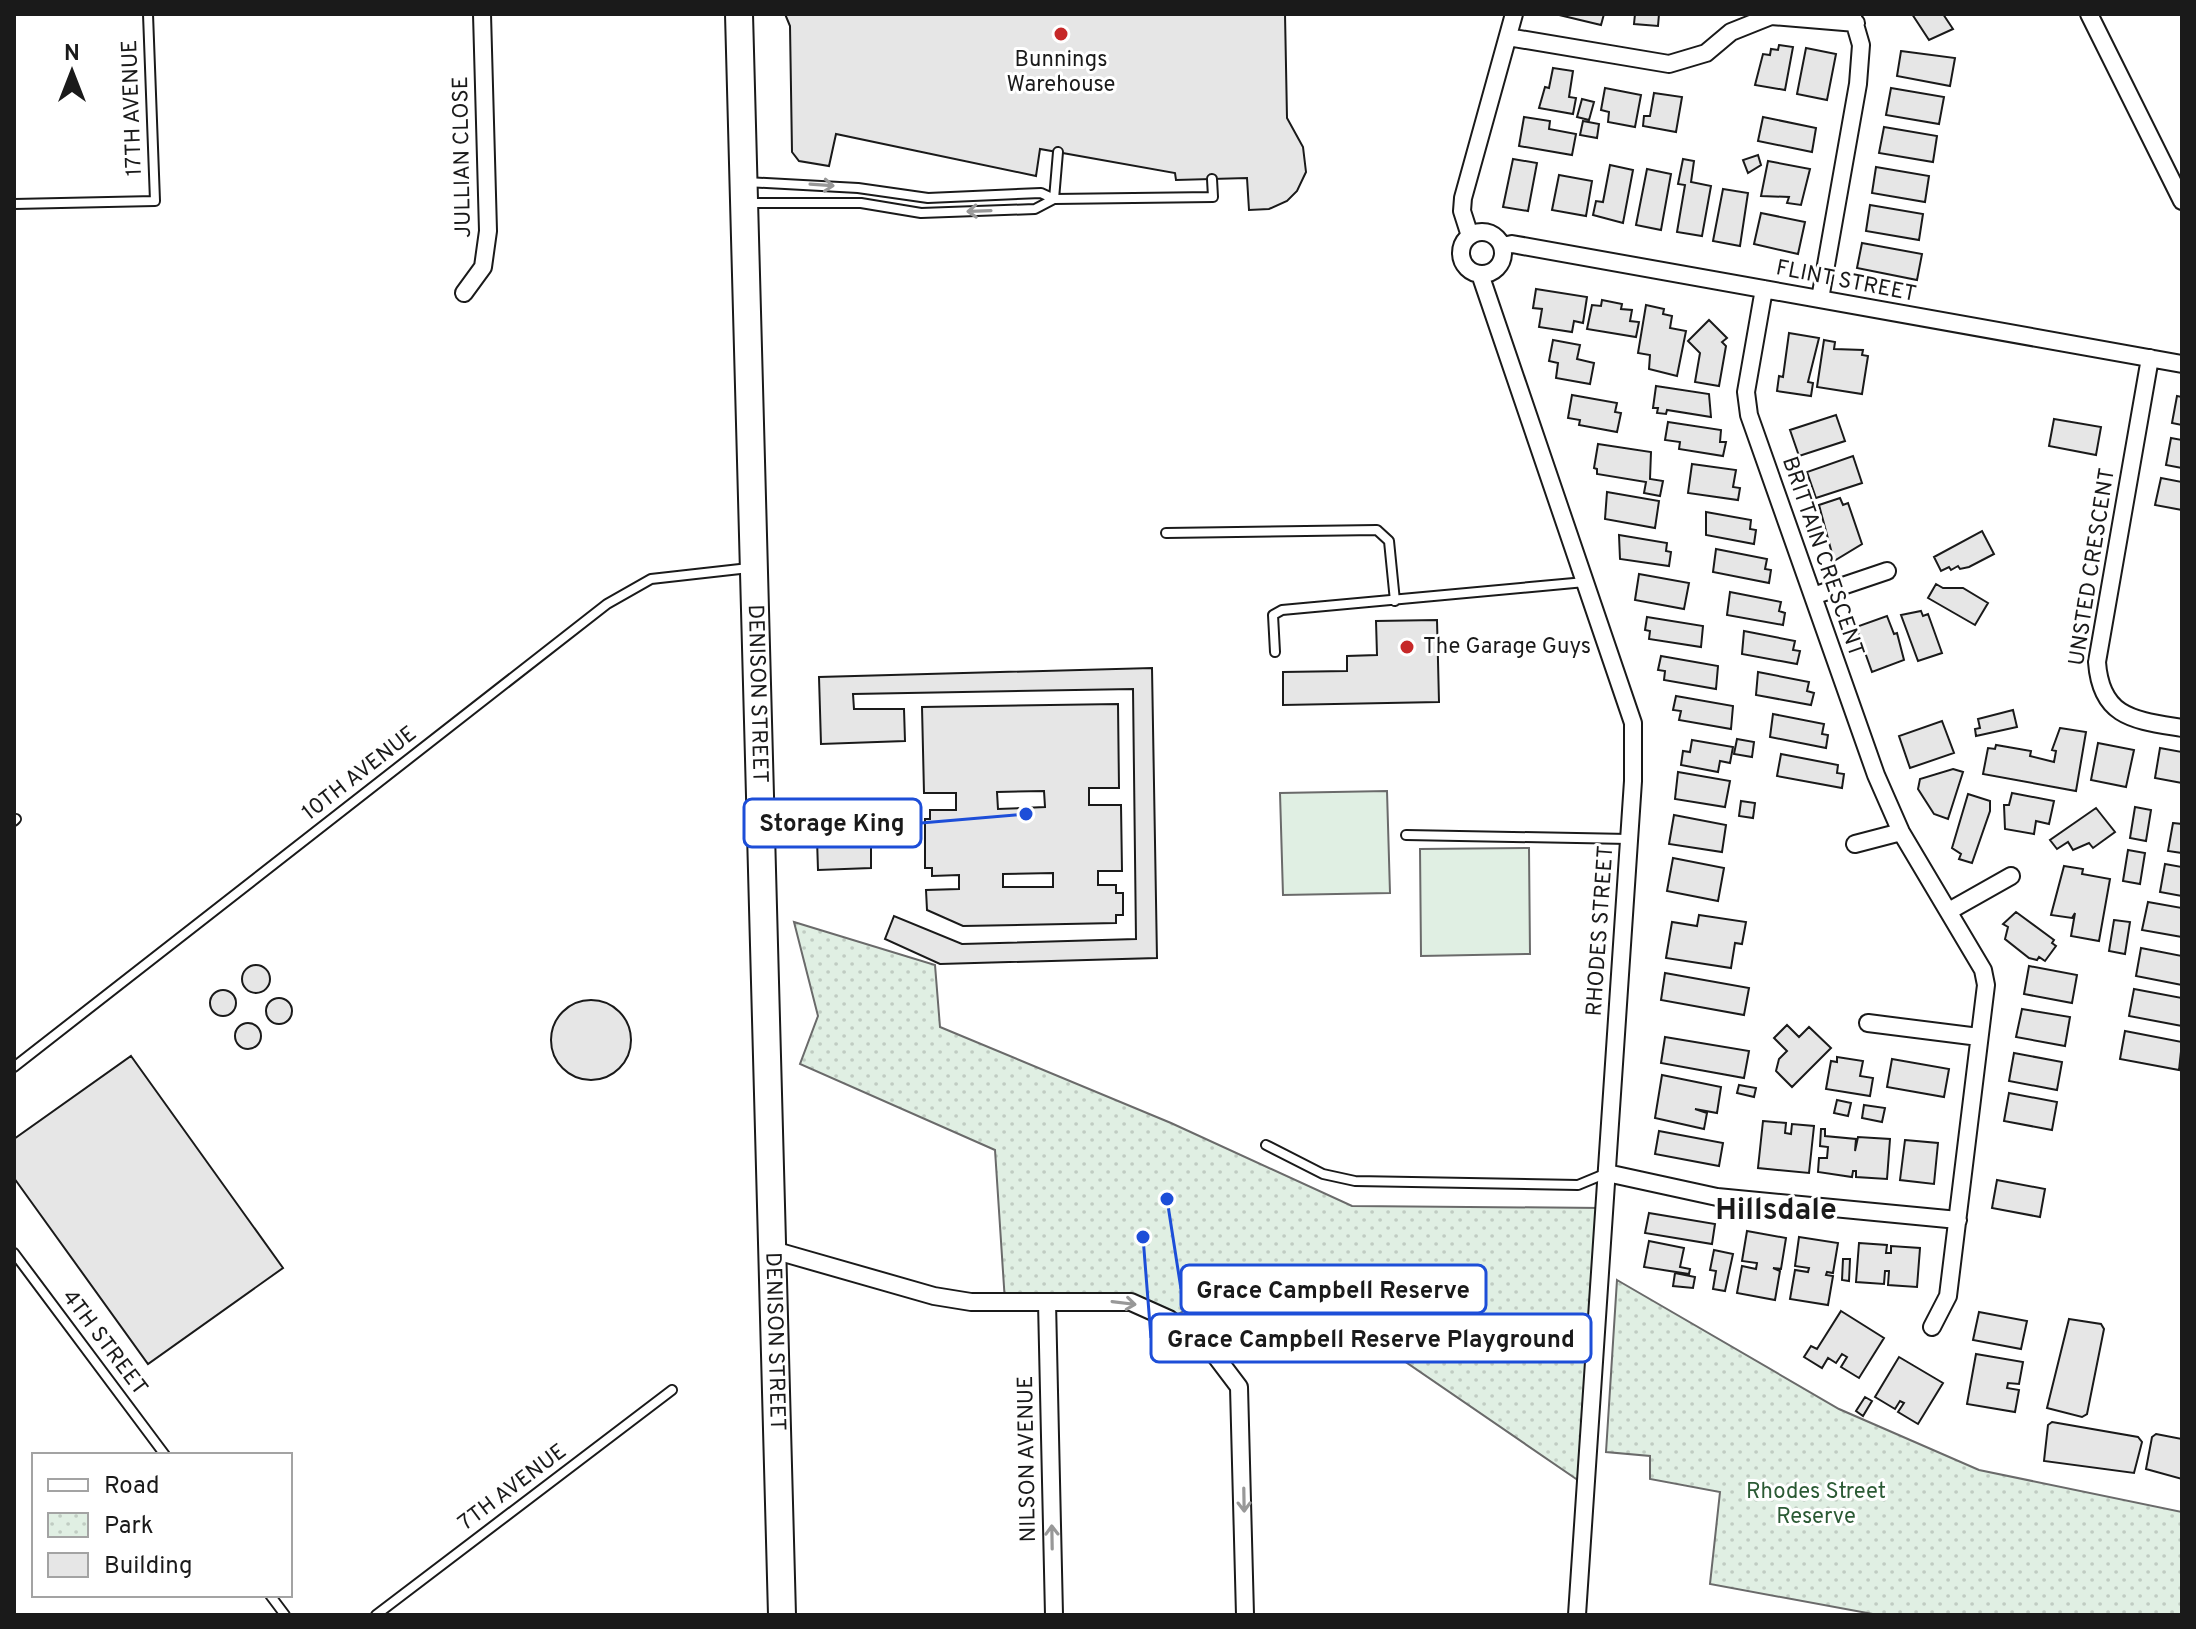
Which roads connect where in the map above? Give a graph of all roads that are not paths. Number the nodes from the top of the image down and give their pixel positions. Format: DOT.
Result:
graph roads {
  1 [pos="148,14"];
  2 [pos="482,14"];
  3 [pos="739,14"];
  4 [pos="1514,14"];
  5 [pos="2089,14"];
  6 [pos="1854,18"];
  7 [pos="1508,37"];
  8 [pos="1058,152"];
  9 [pos="1212,179"];
  10 [pos="744,192"];
  11 [pos="1054,199"];
  12 [pos="2182,201"];
  13 [pos="14,204"];
  14 [pos="1470,236"];
  15 [pos="1503,246"];
  16 [pos="1480,274"];
  17 [pos="1764,289"];
  18 [pos="464,293"];
  19 [pos="1820,299"];
  20 [pos="2150,358"];
  21 [pos="2182,364"];
  22 [pos="1166,533"];
  23 [pos="754,568"];
  24 [pos="1887,571"];
  25 [pos="1585,582"];
  26 [pos="1813,596"];
  27 [pos="1395,601"];
  28 [pos="1275,652"];
  29 [pos="2182,728"];
  30 [pos="1901,832"];
  31 [pos="1406,835"];
  32 [pos="1629,839"];
  33 [pos="1855,844"];
  34 [pos="2011,876"];
  35 [pos="1949,911"];
  36 [pos="1868,1023"];
  37 [pos="1979,1037"];
  38 [pos="14,1067"];
  39 [pos="1266,1145"];
  40 [pos="1607,1173"];
  41 [pos="1958,1220"];
  42 [pos="773,1250"];
  43 [pos="14,1253"];
  44 [pos="1047,1302"];
  45 [pos="1932,1327"];
  46 [pos="672,1390"];
  47 [pos="164,1453"];
  48 [pos="272,1597"];
  49 [pos="285,1615"];
  50 [pos="376,1615"];
  51 [pos="782,1615"];
  52 [pos="1054,1615"];
  53 [pos="1245,1615"];
  54 [pos="1577,1615"];
  1 -- 13 [label="lane, 17TH AVENUE"];
  2 -- 18 [label="street, JULLIAN CLOSE"];
  3 -- 10 [label="main road, DENISON STREET"];
  4 -- 7 [label="street"];
  5 -- 12 [label="street"];
  6 -- 7 [label="street"];
  6 -- 19 [label="street"];
  7 -- 14 [label="street"];
  8 -- 11 [label="lane"];
  9 -- 11 [label="lane"];
  10 -- 11 [label="lane, one-way"];
  11 -- 10 [label="lane, one-way"];
  10 -- 23 [label="main road, DENISON STREET"];
  14 -- 15 [label="street"];
  14 -- 16 [label="street"];
  15 -- 16 [label="street"];
  15 -- 17 [label="street, FLINT STREET"];
  16 -- 25 [label="street, RHODES STREET"];
  17 -- 19 [label="street, FLINT STREET"];
  17 -- 26 [label="street, BRITTAIN CRESCENT"];
  19 -- 20 [label="street, FLINT STREET"];
  20 -- 21 [label="street, FLINT STREET"];
  20 -- 29 [label="street, UNSTED CRESCENT"];
  22 -- 27 [label="lane"];
  23 -- 38 [label="lane, 10TH AVENUE"];
  23 -- 42 [label="main road, DENISON STREET"];
  24 -- 26 [label="street"];
  25 -- 27 [label="lane"];
  25 -- 32 [label="street, RHODES STREET"];
  26 -- 30 [label="street, BRITTAIN CRESCENT"];
  27 -- 28 [label="lane"];
  30 -- 33 [label="street"];
  30 -- 35 [label="street, BRITTAIN CRESCENT"];
  31 -- 32 [label="lane"];
  32 -- 40 [label="street, RHODES STREET"];
  34 -- 35 [label="street"];
  35 -- 37 [label="street, BRITTAIN CRESCENT"];
  36 -- 37 [label="street"];
  37 -- 41 [label="street, BRITTAIN CRESCENT"];
  39 -- 40 [label="lane"];
  40 -- 41 [label="street"];
  40 -- 54 [label="street, RHODES STREET"];
  41 -- 45 [label="street, BRITTAIN CRESCENT"];
  42 -- 44 [label="street"];
  42 -- 51 [label="main road, DENISON STREET"];
  43 -- 47 [label="lane, 4TH STREET"];
  52 -- 44 [label="street, NILSON AVENUE, one-way"];
  44 -- 53 [label="street, one-way"];
  46 -- 50 [label="lane, 7TH AVENUE"];
  48 -- 49 [label="lane"];
}
